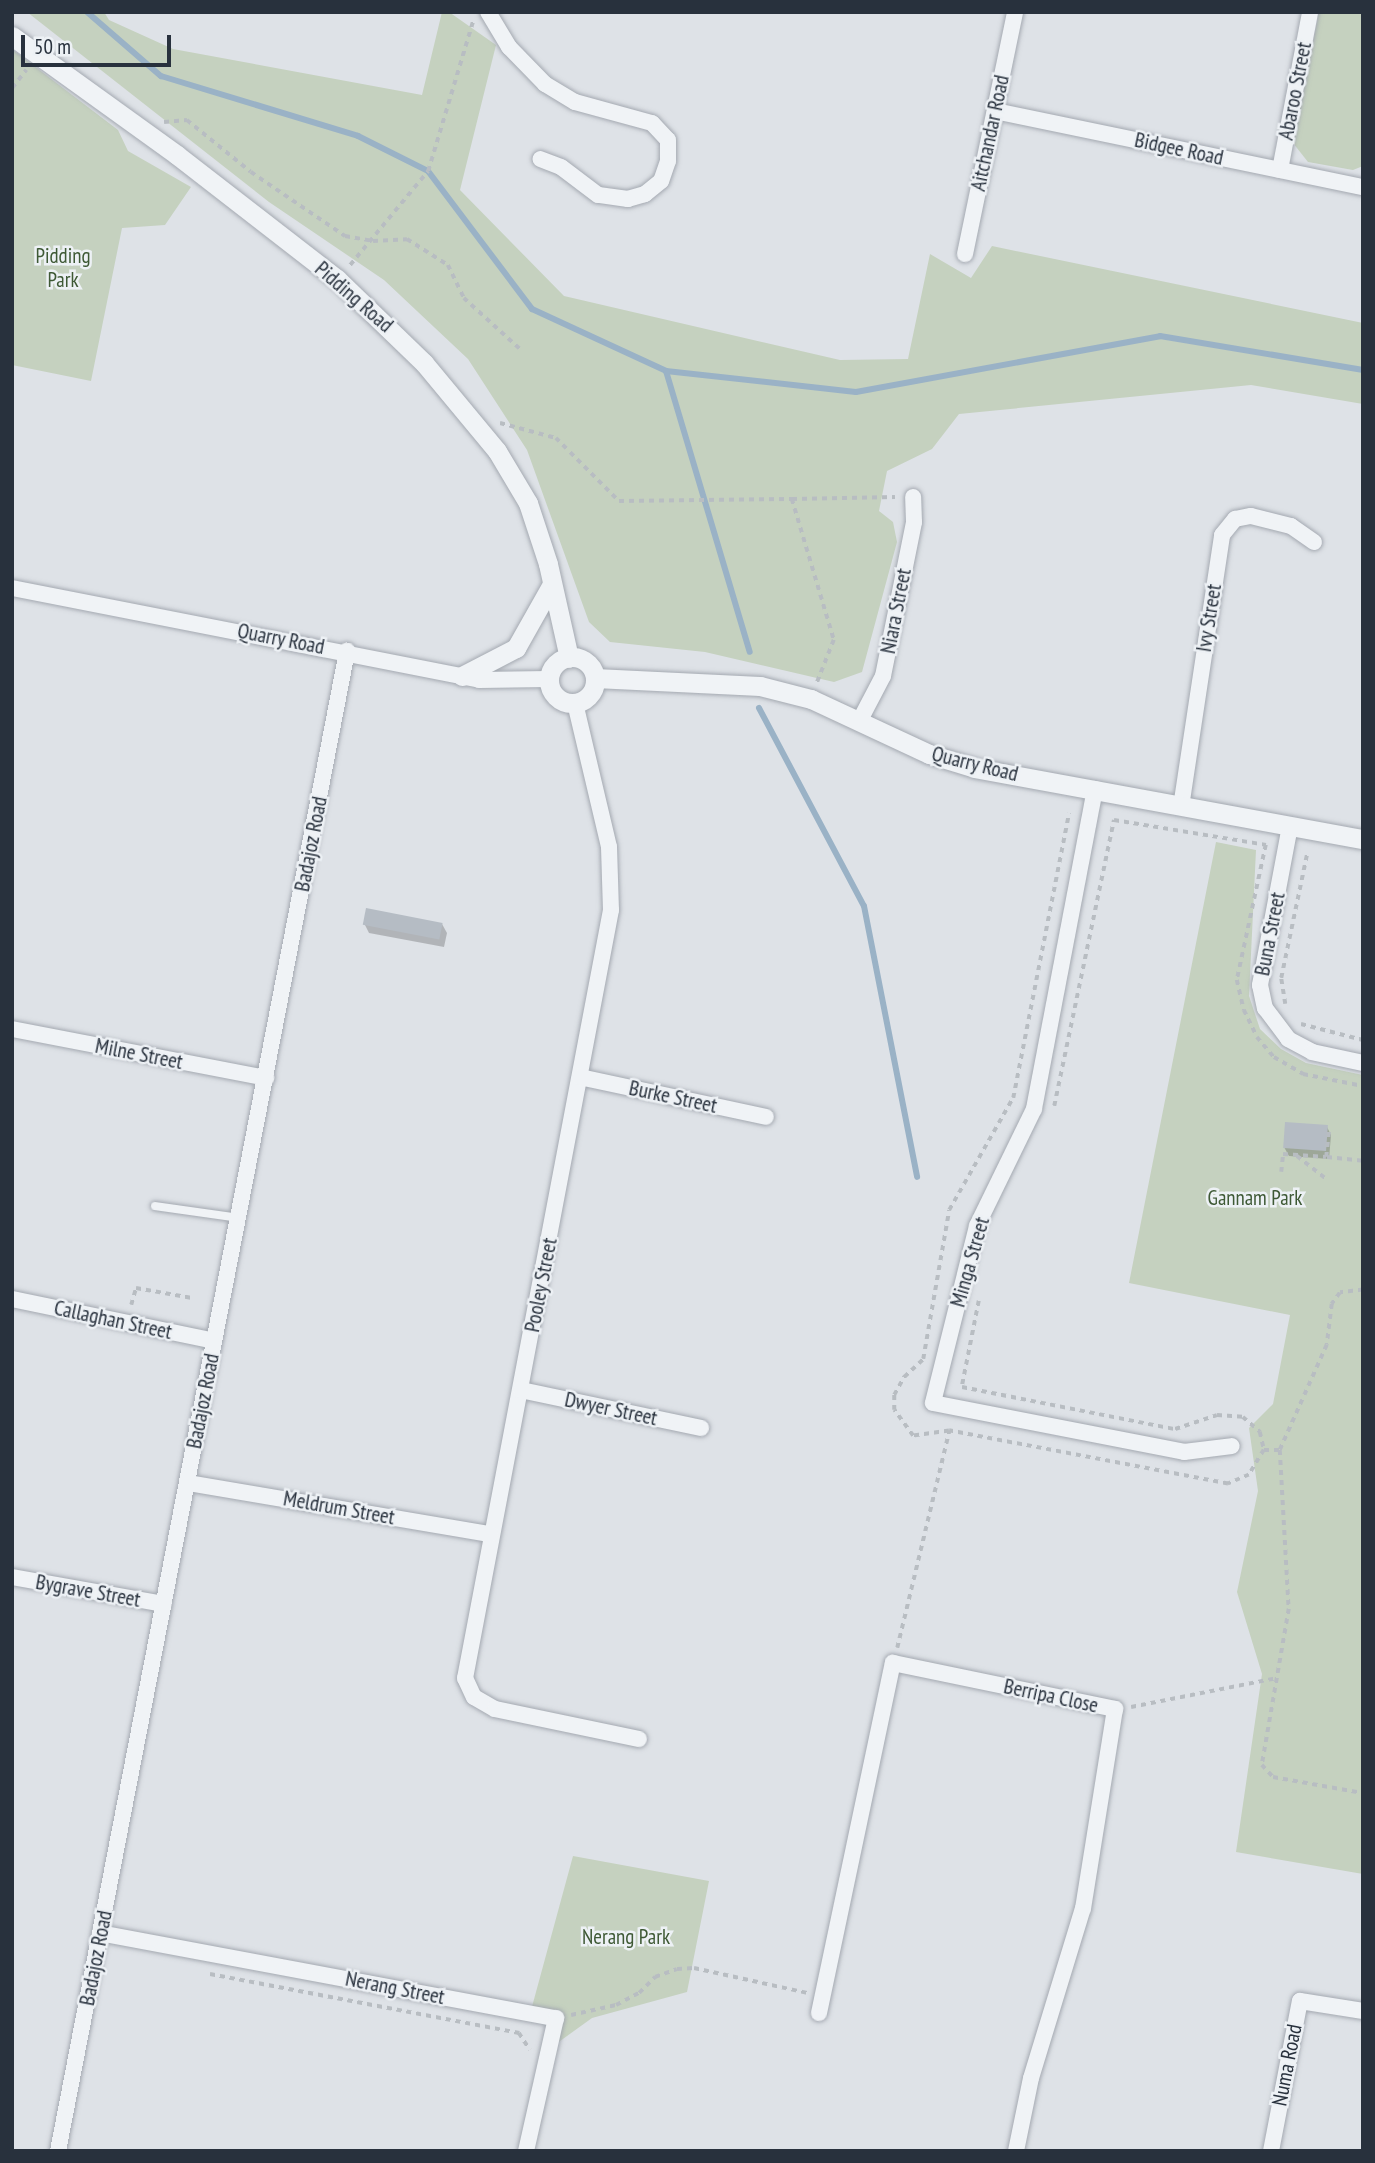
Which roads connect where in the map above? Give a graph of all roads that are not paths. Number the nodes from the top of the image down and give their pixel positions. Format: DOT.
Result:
graph roads {
  1 [pos="488,12"];
  2 [pos="1015,12"];
  3 [pos="1310,12"];
  4 [pos="12,36"];
  5 [pos="995,111"];
  6 [pos="540,159"];
  7 [pos="1280,170"];
  8 [pos="1363,187"];
  9 [pos="965,254"];
  10 [pos="913,497"];
  11 [pos="1314,542"];
  12 [pos="552,584"];
  13 [pos="12,588"];
  14 [pos="347,651"];
  15 [pos="569,658"];
  16 [pos="462,676"];
  17 [pos="595,678"];
  18 [pos="549,679"];
  19 [pos="575,703"];
  20 [pos="860,720"];
  21 [pos="1095,789"];
  22 [pos="1181,807"];
  23 [pos="1290,826"];
  24 [pos="1363,839"];
  25 [pos="12,1029"];
  26 [pos="1363,1063"];
  27 [pos="580,1077"];
  28 [pos="266,1078"];
  29 [pos="766,1117"];
  30 [pos="155,1206"];
  31 [pos="239,1218"];
  32 [pos="12,1299"];
  33 [pos="214,1341"];
  34 [pos="521,1390"];
  35 [pos="701,1429"];
  36 [pos="1232,1446"];
  37 [pos="188,1483"];
  38 [pos="491,1534"];
  39 [pos="12,1577"];
  40 [pos="164,1604"];
  41 [pos="639,1739"];
  42 [pos="100,1933"];
  43 [pos="821,2005"];
  44 [pos="1363,2011"];
  45 [pos="58,2151"];
  46 [pos="526,2151"];
  47 [pos="1016,2151"];
  48 [pos="1270,2151"];
  1 -- 6 [label="street"];
  2 -- 5 [label="street, Aitchandar Road"];
  3 -- 7 [label="street, Abaroo Street"];
  4 -- 12 [label="street, Pidding Road"];
  5 -- 7 [label="street, Bidgee Road"];
  5 -- 9 [label="street, Aitchandar Road"];
  7 -- 8 [label="street, Bidgee Road"];
  10 -- 20 [label="street, Niara Street"];
  11 -- 22 [label="street, Ivy Street"];
  12 -- 15 [label="street, Pidding Road"];
  12 -- 16 [label="street"];
  13 -- 14 [label="street, Quarry Road"];
  14 -- 16 [label="street, Quarry Road"];
  14 -- 28 [label="street, Badajoz Road"];
  15 -- 17 [label="street"];
  15 -- 18 [label="street"];
  16 -- 18 [label="street, Quarry Road"];
  17 -- 19 [label="street"];
  17 -- 20 [label="street, Quarry Road"];
  18 -- 19 [label="street"];
  19 -- 27 [label="street, Pooley Street"];
  20 -- 21 [label="street, Quarry Road"];
  21 -- 22 [label="street, Quarry Road"];
  21 -- 36 [label="street, Minga Street"];
  22 -- 23 [label="street, Quarry Road"];
  23 -- 24 [label="street, Quarry Road"];
  23 -- 26 [label="street, Buna Street"];
  25 -- 28 [label="street, Milne Street"];
  27 -- 29 [label="street, Burke Street"];
  27 -- 34 [label="street, Pooley Street"];
  28 -- 31 [label="street, Badajoz Road"];
  30 -- 31 [label="lane"];
  31 -- 33 [label="street, Badajoz Road"];
  32 -- 33 [label="street, Callaghan Street"];
  33 -- 37 [label="street, Badajoz Road"];
  34 -- 35 [label="street, Dwyer Street"];
  34 -- 38 [label="street, Pooley Street"];
  37 -- 38 [label="street, Meldrum Street"];
  37 -- 40 [label="street, Badajoz Road"];
  38 -- 41 [label="street, Pooley Street"];
  39 -- 40 [label="street, Bygrave Street"];
  40 -- 42 [label="street, Badajoz Road"];
  42 -- 45 [label="street, Badajoz Road"];
  42 -- 46 [label="street, Nerang Street"];
  43 -- 47 [label="street, Berripa Close"];
  44 -- 48 [label="street, Numa Road"];
}
